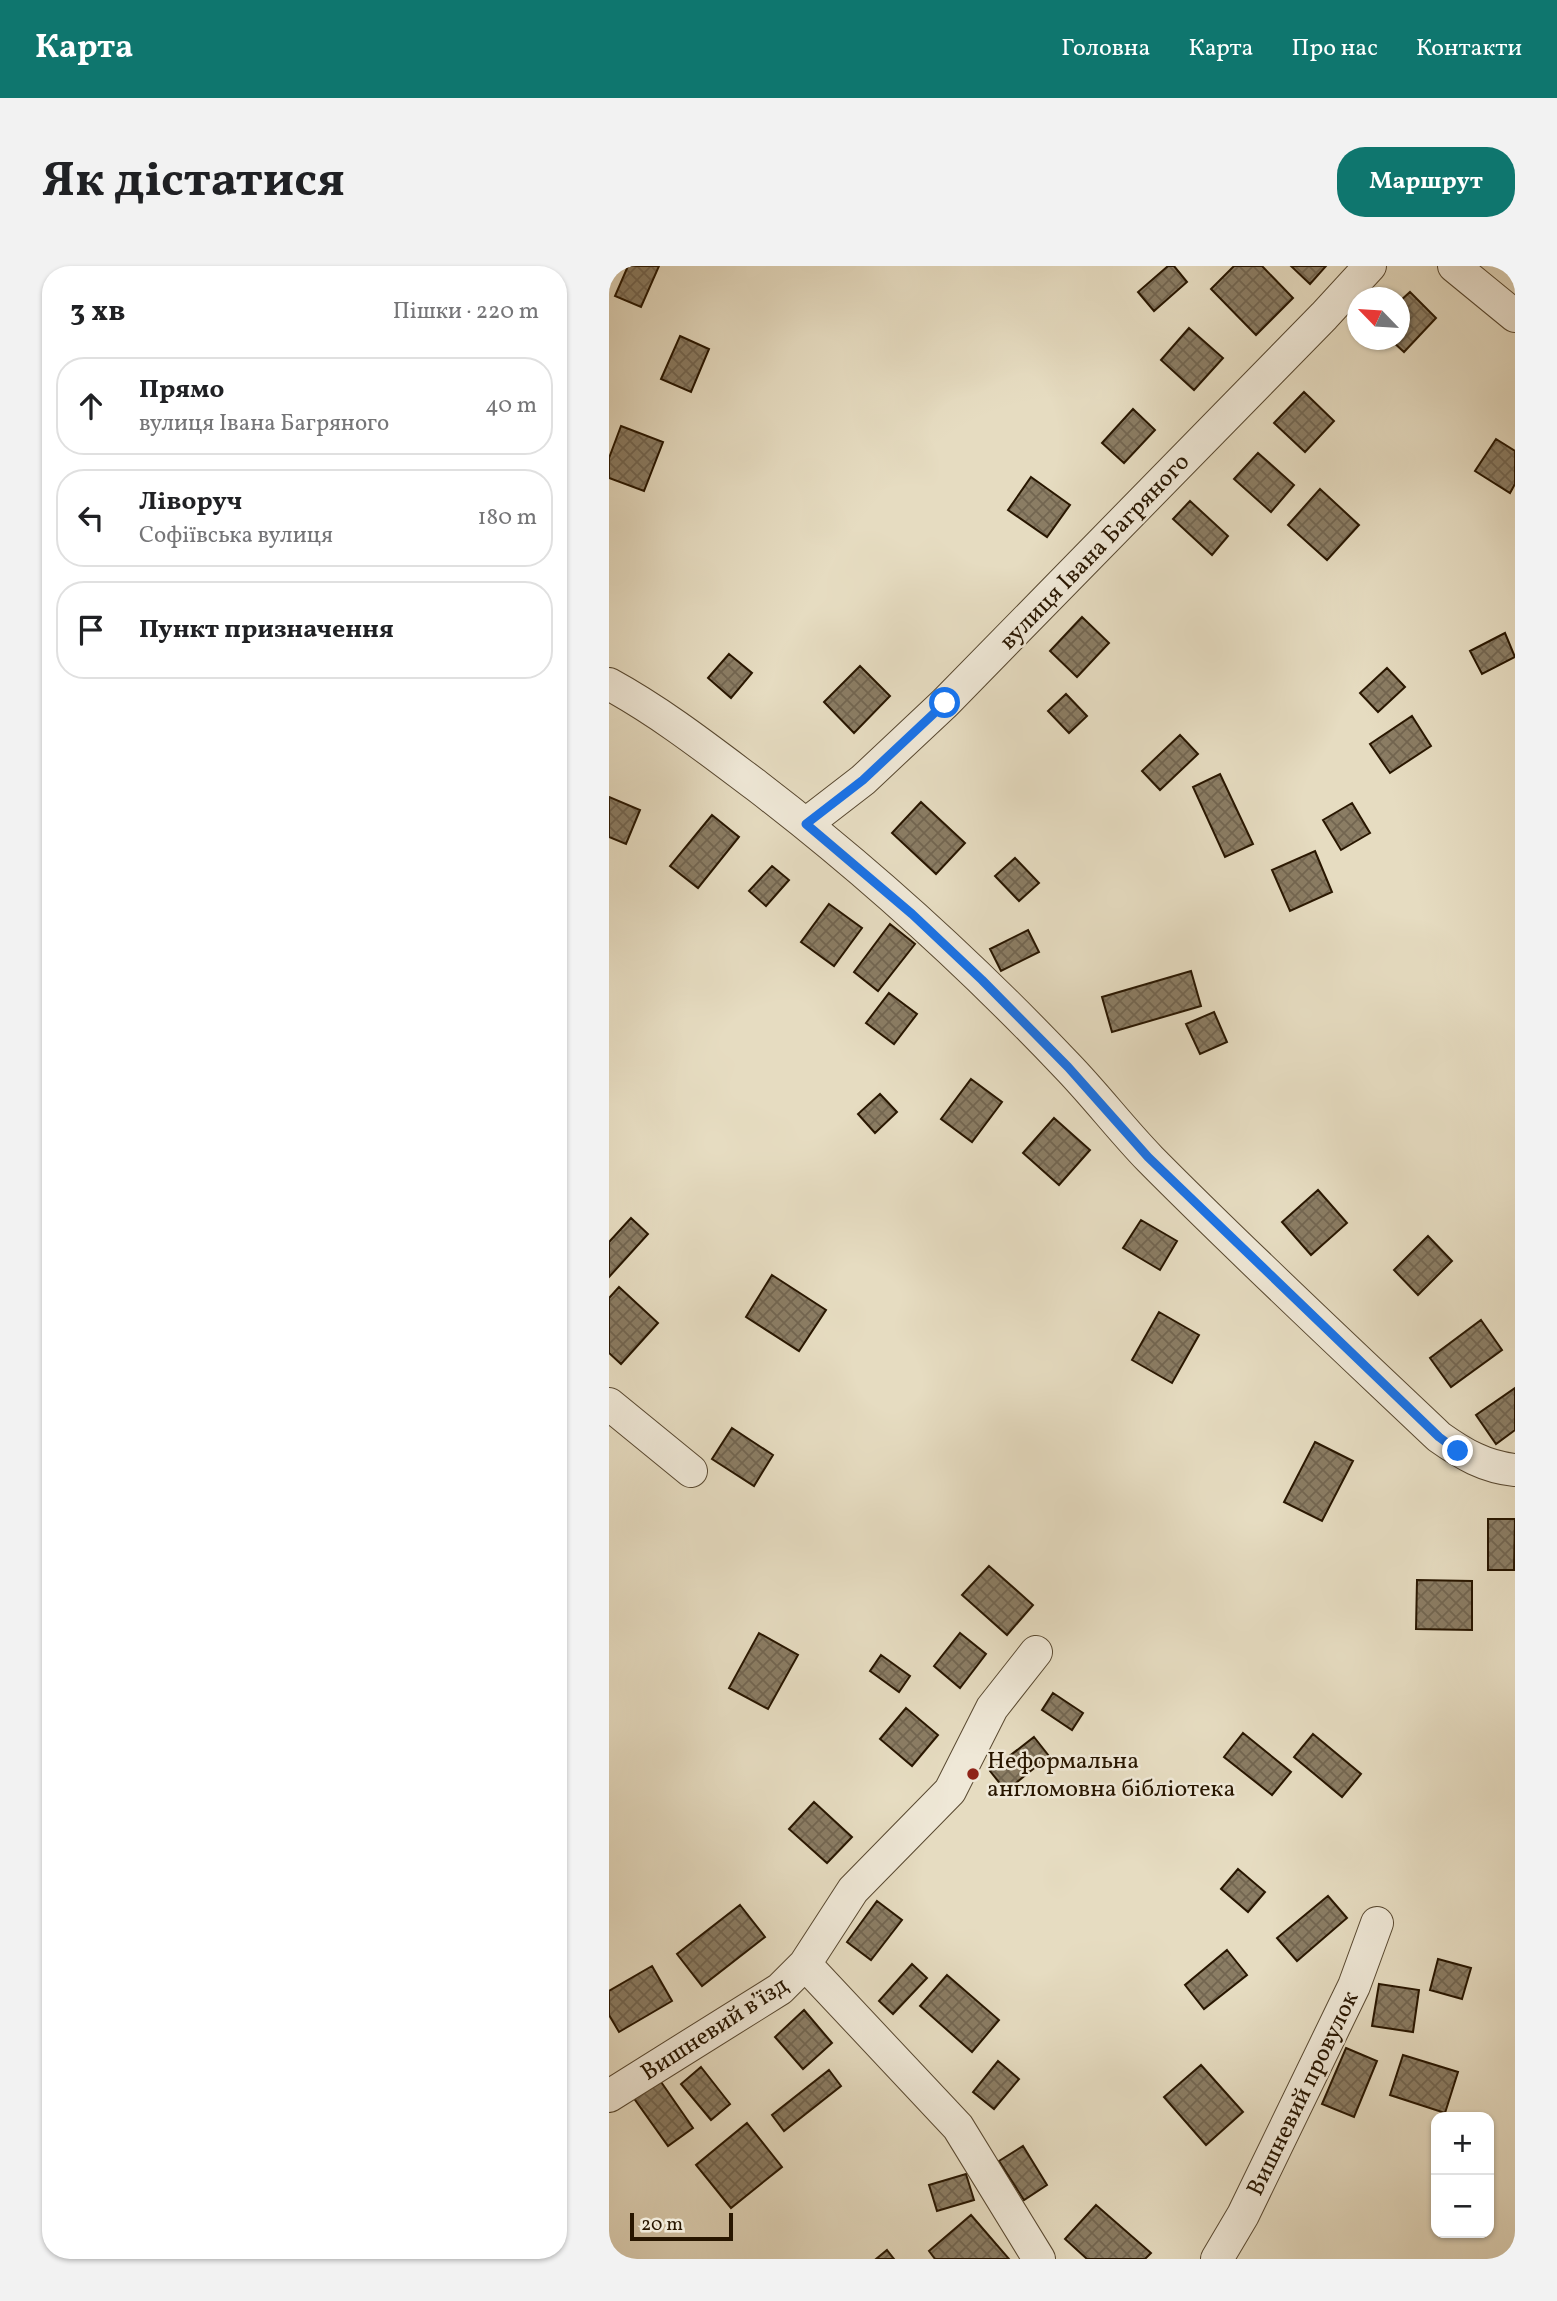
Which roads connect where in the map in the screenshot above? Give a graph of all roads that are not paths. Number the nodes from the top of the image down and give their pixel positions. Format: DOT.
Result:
graph roads {
  1 [pos="1370,266"];
  2 [pos="1454,266"];
  3 [pos="1515,316"];
  4 [pos="609,684"];
  5 [pos="806,824"];
  6 [pos="609,1404"];
  7 [pos="1515,1470"];
  8 [pos="691,1471"];
  9 [pos="1036,1652"];
  10 [pos="1377,1923"];
  11 [pos="805,1964"];
  12 [pos="609,2096"];
  13 [pos="1039,2259"];
  14 [pos="1217,2259"];
  1 -- 5 [label="street, вулиця Івана Багряного"];
  2 -- 3 [label="street"];
  4 -- 5 [label="street"];
  5 -- 7 [label="street"];
  6 -- 8 [label="street"];
  9 -- 11 [label="street, Вишневий в’їзд"];
  10 -- 14 [label="street, Вишневий провулок"];
  11 -- 12 [label="street, Вишневий в’їзд"];
  11 -- 13 [label="street"];
}
